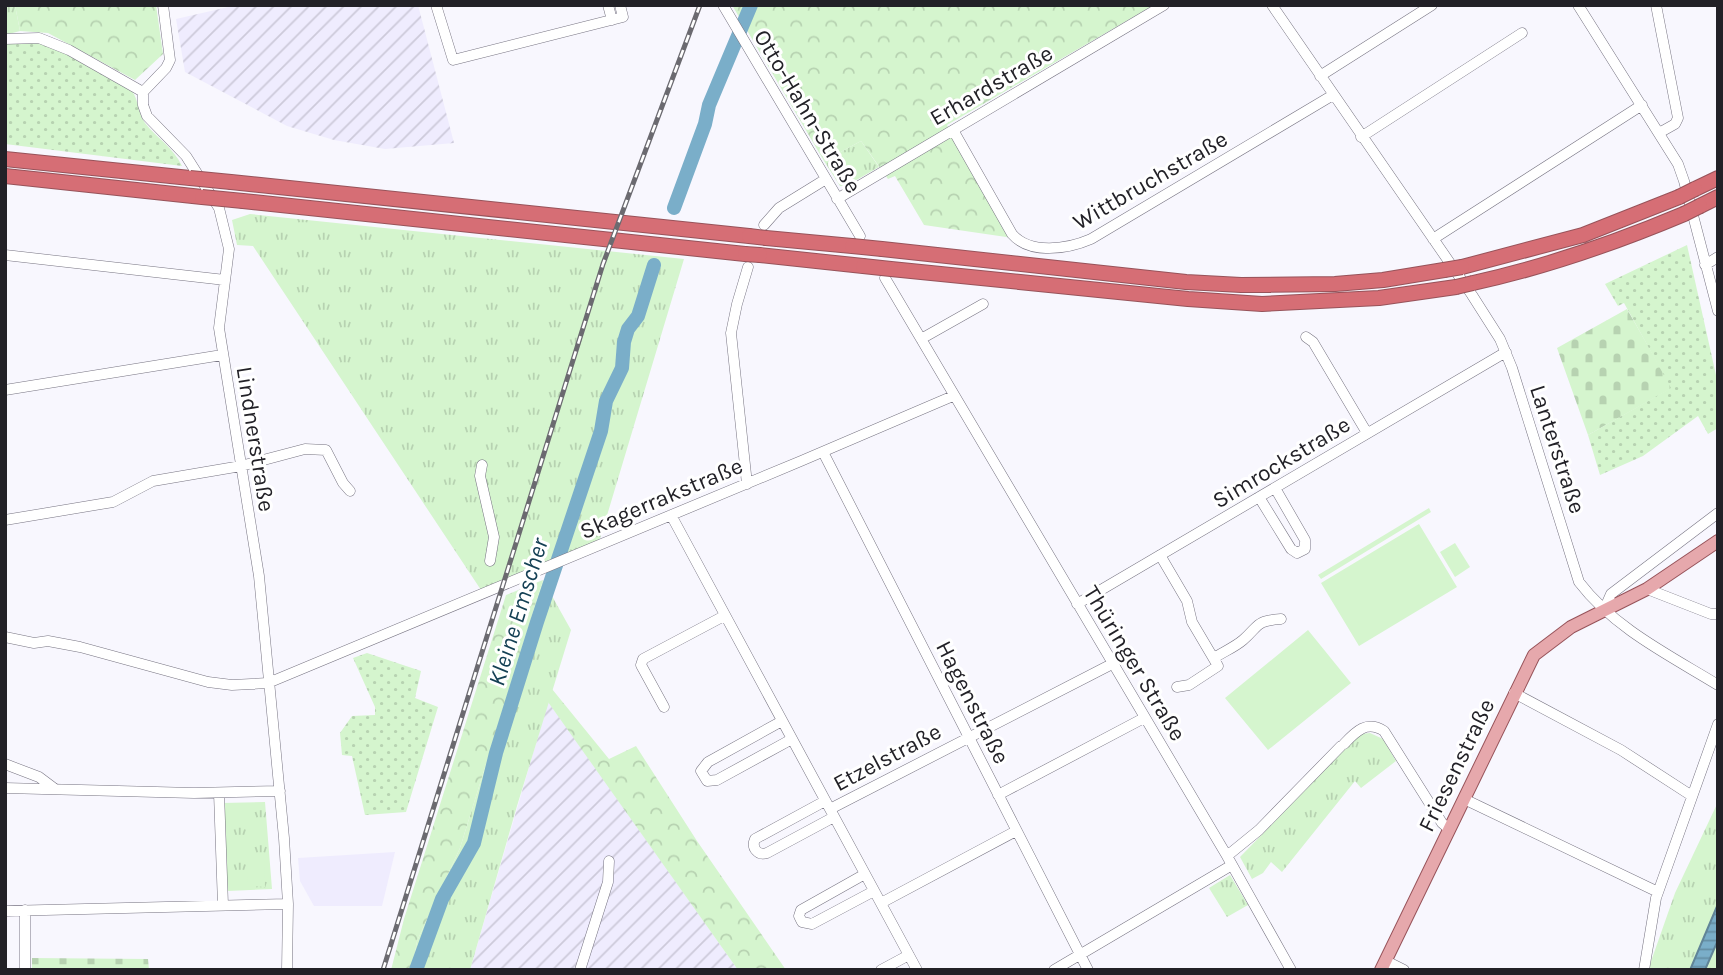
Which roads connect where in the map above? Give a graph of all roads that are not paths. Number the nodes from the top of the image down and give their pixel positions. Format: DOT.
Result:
graph roads {
  1 [pos="163,5"];
  2 [pos="436,5"];
  3 [pos="608,5"];
  4 [pos="620,5"];
  5 [pos="1164,5"];
  6 [pos="1272,5"];
  7 [pos="1432,5"];
  8 [pos="1578,5"];
  9 [pos="1656,5"];
  10 [pos="724,7"];
  11 [pos="611,20"];
  12 [pos="1522,33"];
  13 [pos="5,38"];
  14 [pos="1320,76"];
  15 [pos="143,92"];
  16 [pos="1333,95"];
  17 [pos="1642,105"];
  18 [pos="953,130"];
  19 [pos="1659,133"];
  20 [pos="1361,136"];
  21 [pos="5,159"];
  22 [pos="5,176"];
  23 [pos="1718,178"];
  24 [pos="826,179"];
  25 [pos="1718,197"];
  26 [pos="837,199"];
  27 [pos="765,231"];
  28 [pos="1433,239"];
  29 [pos="856,241"];
  30 [pos="5,255"];
  31 [pos="1718,257"];
  32 [pos="751,259"];
  33 [pos="1705,265"];
  34 [pos="888,273"];
  35 [pos="225,280"];
  36 [pos="983,304"];
  37 [pos="1718,311"];
  38 [pos="1306,337"];
  39 [pos="921,339"];
  40 [pos="1506,352"];
  41 [pos="222,355"];
  42 [pos="5,390"];
  43 [pos="953,396"];
  44 [pos="1367,433"];
  45 [pos="822,452"];
  46 [pos="482,464"];
  47 [pos="240,466"];
  48 [pos="747,484"];
  49 [pos="1275,488"];
  50 [pos="350,491"];
  51 [pos="1259,497"];
  52 [pos="1718,513"];
  53 [pos="671,516"];
  54 [pos="5,520"];
  55 [pos="1718,541"];
  56 [pos="1160,555"];
  57 [pos="490,561"];
  58 [pos="1647,589"];
  59 [pos="1077,604"];
  60 [pos="1604,610"];
  61 [pos="1718,614"];
  62 [pos="724,616"];
  63 [pos="1281,619"];
  64 [pos="5,637"];
  65 [pos="1216,662"];
  66 [pos="1112,664"];
  67 [pos="268,683"];
  68 [pos="1718,685"];
  69 [pos="1177,687"];
  70 [pos="1514,694"];
  71 [pos="664,707"];
  72 [pos="1144,718"];
  73 [pos="782,721"];
  74 [pos="1718,724"];
  75 [pos="969,736"];
  76 [pos="792,739"];
  77 [pos="5,764"];
  78 [pos="5,788"];
  79 [pos="56,789"];
  80 [pos="280,791"];
  81 [pos="219,793"];
  82 [pos="998,795"];
  83 [pos="1692,796"];
  84 [pos="1464,799"];
  85 [pos="830,809"];
  86 [pos="1449,829"];
  87 [pos="1016,831"];
  88 [pos="1229,860"];
  89 [pos="609,861"];
  90 [pos="865,874"];
  91 [pos="874,891"];
  92 [pos="1658,892"];
  93 [pos="881,903"];
  94 [pos="288,904"];
  95 [pos="223,905"];
  96 [pos="25,910"];
  97 [pos="5,911"];
  98 [pos="909,955"];
  99 [pos="1081,955"];
  100 [pos="1383,965"];
  101 [pos="25,970"];
  102 [pos="287,970"];
  103 [pos="580,970"];
  104 [pos="881,970"];
  105 [pos="917,970"];
  106 [pos="1055,970"];
  107 [pos="1088,970"];
  108 [pos="1291,970"];
  109 [pos="1404,970"];
  110 [pos="1644,970"];
  1 -- 15 [label="street"];
  2 -- 11 [label="street"];
  3 -- 11 [label="street"];
  4 -- 11 [label="street"];
  5 -- 18 [label="street, Erhardstraße"];
  6 -- 14 [label="street, Lanterstraße"];
  7 -- 14 [label="street"];
  8 -- 17 [label="street"];
  9 -- 19 [label="street"];
  10 -- 24 [label="street, Otto-Hahn-Straße"];
  12 -- 20 [label="street"];
  13 -- 15 [label="street"];
  14 -- 16 [label="street, Lanterstraße"];
  15 -- 35 [label="street, Lindnerstraße"];
  16 -- 18 [label="street, Wittbruchstraße"];
  16 -- 20 [label="street, Lanterstraße"];
  17 -- 19 [label="street"];
  17 -- 28 [label="street"];
  18 -- 26 [label="street, Erhardstraße"];
  19 -- 33 [label="street"];
  20 -- 28 [label="street, Lanterstraße"];
  21 -- 27 [label="highway, bridge"];
  22 -- 32 [label="highway, bridge"];
  23 -- 29 [label="highway, bridge"];
  24 -- 26 [label="street, Otto-Hahn-Straße"];
  24 -- 27 [label="street"];
  25 -- 34 [label="highway, bridge"];
  26 -- 29 [label="street, Otto-Hahn-Straße"];
  27 -- 29 [label="highway"];
  28 -- 40 [label="street, Lanterstraße"];
  30 -- 35 [label="street"];
  31 -- 33 [label="street"];
  32 -- 34 [label="highway, bridge"];
  32 -- 48 [label="street"];
  33 -- 37 [label="street"];
  34 -- 39 [label="street"];
  35 -- 41 [label="street, Lindnerstraße"];
  36 -- 39 [label="street"];
  38 -- 44 [label="street"];
  39 -- 43 [label="street, Thüringer Straße"];
  40 -- 44 [label="street, Simrockstraße"];
  40 -- 60 [label="street, Lanterstraße"];
  41 -- 42 [label="street"];
  41 -- 47 [label="street, Lindnerstraße"];
  43 -- 45 [label="street, Skagerrakstraße"];
  43 -- 59 [label="street, Thüringer Straße"];
  44 -- 49 [label="street, Simrockstraße"];
  45 -- 48 [label="street, Skagerrakstraße"];
  45 -- 75 [label="street, Hagenstraße"];
  46 -- 57 [label="street"];
  47 -- 50 [label="street"];
  47 -- 54 [label="street"];
  47 -- 67 [label="street, Lindnerstraße"];
  48 -- 53 [label="street, Skagerrakstraße"];
  49 -- 51 [label="street, Simrockstraße"];
  49 -- 51 [label="street"];
  51 -- 56 [label="street, Simrockstraße"];
  52 -- 60 [label="street, Friesenstraße"];
  53 -- 62 [label="street"];
  53 -- 67 [label="street, Skagerrakstraße"];
  55 -- 58 [label="main road, Friesenstraße"];
  56 -- 59 [label="street, Simrockstraße"];
  56 -- 65 [label="street"];
  58 -- 60 [label="main road, Friesenstraße"];
  58 -- 61 [label="street"];
  59 -- 66 [label="street, Thüringer Straße"];
  60 -- 68 [label="street, Lanterstraße"];
  60 -- 70 [label="main road, Friesenstraße"];
  62 -- 71 [label="street"];
  62 -- 73 [label="street"];
  63 -- 65 [label="street"];
  64 -- 67 [label="street, Skagerrakstraße"];
  65 -- 69 [label="street"];
  66 -- 72 [label="street, Thüringer Straße"];
  66 -- 75 [label="street, Etzelstraße"];
  67 -- 80 [label="street, Lindnerstraße"];
  70 -- 83 [label="street"];
  70 -- 84 [label="main road, Friesenstraße"];
  72 -- 82 [label="street"];
  72 -- 88 [label="street, Thüringer Straße"];
  73 -- 76 [label="street"];
  73 -- 76 [label="street"];
  74 -- 83 [label="street"];
  75 -- 82 [label="street, Hagenstraße"];
  75 -- 85 [label="street, Etzelstraße"];
  76 -- 85 [label="street"];
  77 -- 79 [label="street"];
  78 -- 79 [label="street"];
  79 -- 81 [label="street"];
  80 -- 81 [label="street"];
  80 -- 94 [label="street, Lindnerstraße"];
  81 -- 95 [label="street"];
  82 -- 87 [label="street, Hagenstraße"];
  83 -- 92 [label="street"];
  84 -- 86 [label="main road, Friesenstraße"];
  84 -- 92 [label="street"];
  85 -- 85 [label="street"];
  85 -- 90 [label="street"];
  86 -- 88 [label="street"];
  86 -- 100 [label="main road, Friesenstraße"];
  87 -- 93 [label="street"];
  87 -- 99 [label="street, Hagenstraße"];
  88 -- 99 [label="street"];
  88 -- 108 [label="street, Thüringer Straße"];
  89 -- 103 [label="street"];
  90 -- 91 [label="street"];
  90 -- 91 [label="street"];
  91 -- 93 [label="street"];
  92 -- 110 [label="street"];
  93 -- 98 [label="street"];
  94 -- 95 [label="street"];
  94 -- 102 [label="street, Lindnerstraße"];
  95 -- 96 [label="street"];
  96 -- 97 [label="street"];
  96 -- 101 [label="street"];
  98 -- 104 [label="street"];
  98 -- 105 [label="street"];
  99 -- 106 [label="street"];
  99 -- 107 [label="street, Hagenstraße"];
  100 -- 109 [label="street"];
}
